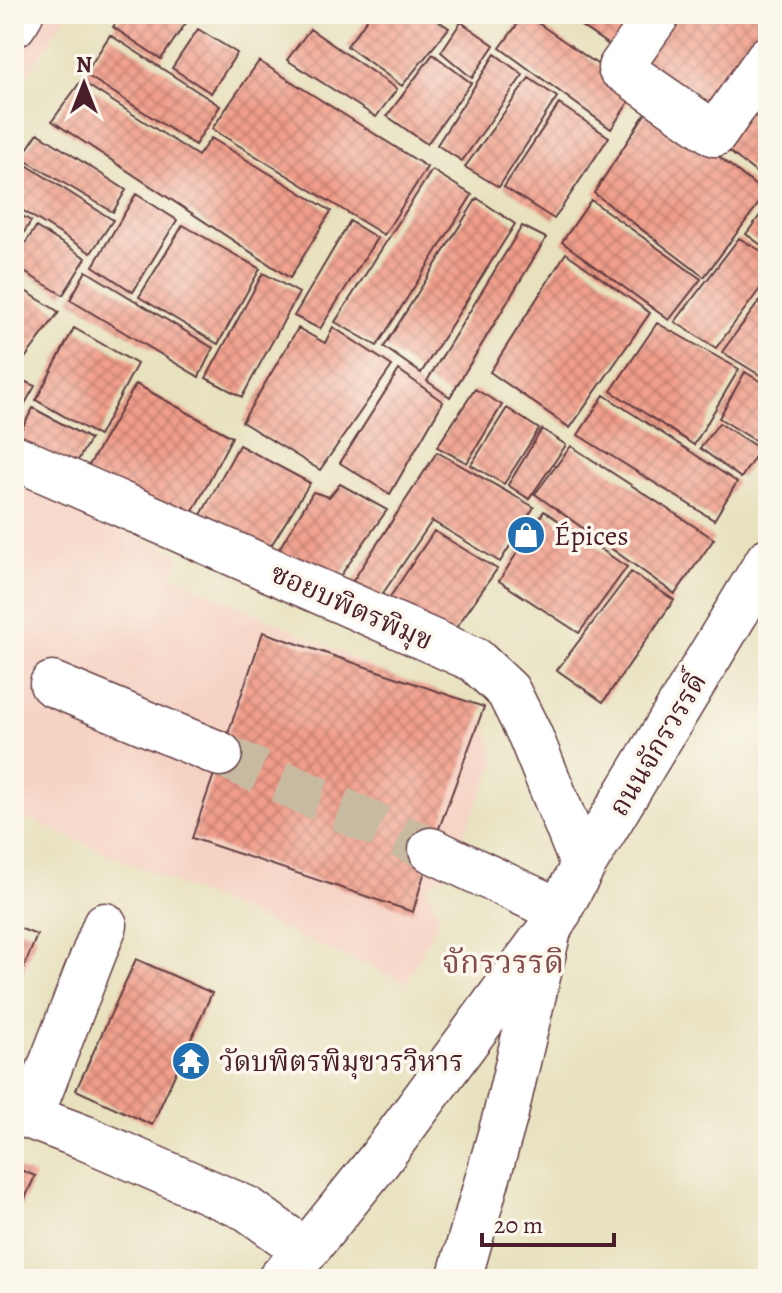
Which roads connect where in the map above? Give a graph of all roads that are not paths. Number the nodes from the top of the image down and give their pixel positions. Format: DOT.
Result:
graph roads {
  1 [pos="21,14"];
  2 [pos="658,14"];
  3 [pos="14,25"];
  4 [pos="768,59"];
  5 [pos="14,457"];
  6 [pos="768,560"];
  7 [pos="52,684"];
  8 [pos="220,754"];
  9 [pos="431,850"];
  10 [pos="583,866"];
  11 [pos="555,920"];
  12 [pos="105,925"];
  13 [pos="22,1113"];
  14 [pos="293,1265"];
  15 [pos="459,1279"];
  1 -- 3 [label="street"];
  2 -- 4 [label="street"];
  5 -- 10 [label="street, ซอยบพิตรพิมุข"];
  6 -- 10 [label="street, ถนนจักรวรรดิ์"];
  7 -- 8 [label="street"];
  9 -- 11 [label="street"];
  10 -- 11 [label="street, ถนนจักรวรรดิ์"];
  11 -- 14 [label="street, ถนนจักรวรรดิ์"];
  11 -- 15 [label="street, ถนนจักรวรรดิ์"];
  12 -- 13 [label="street"];
  13 -- 14 [label="street"];
}
